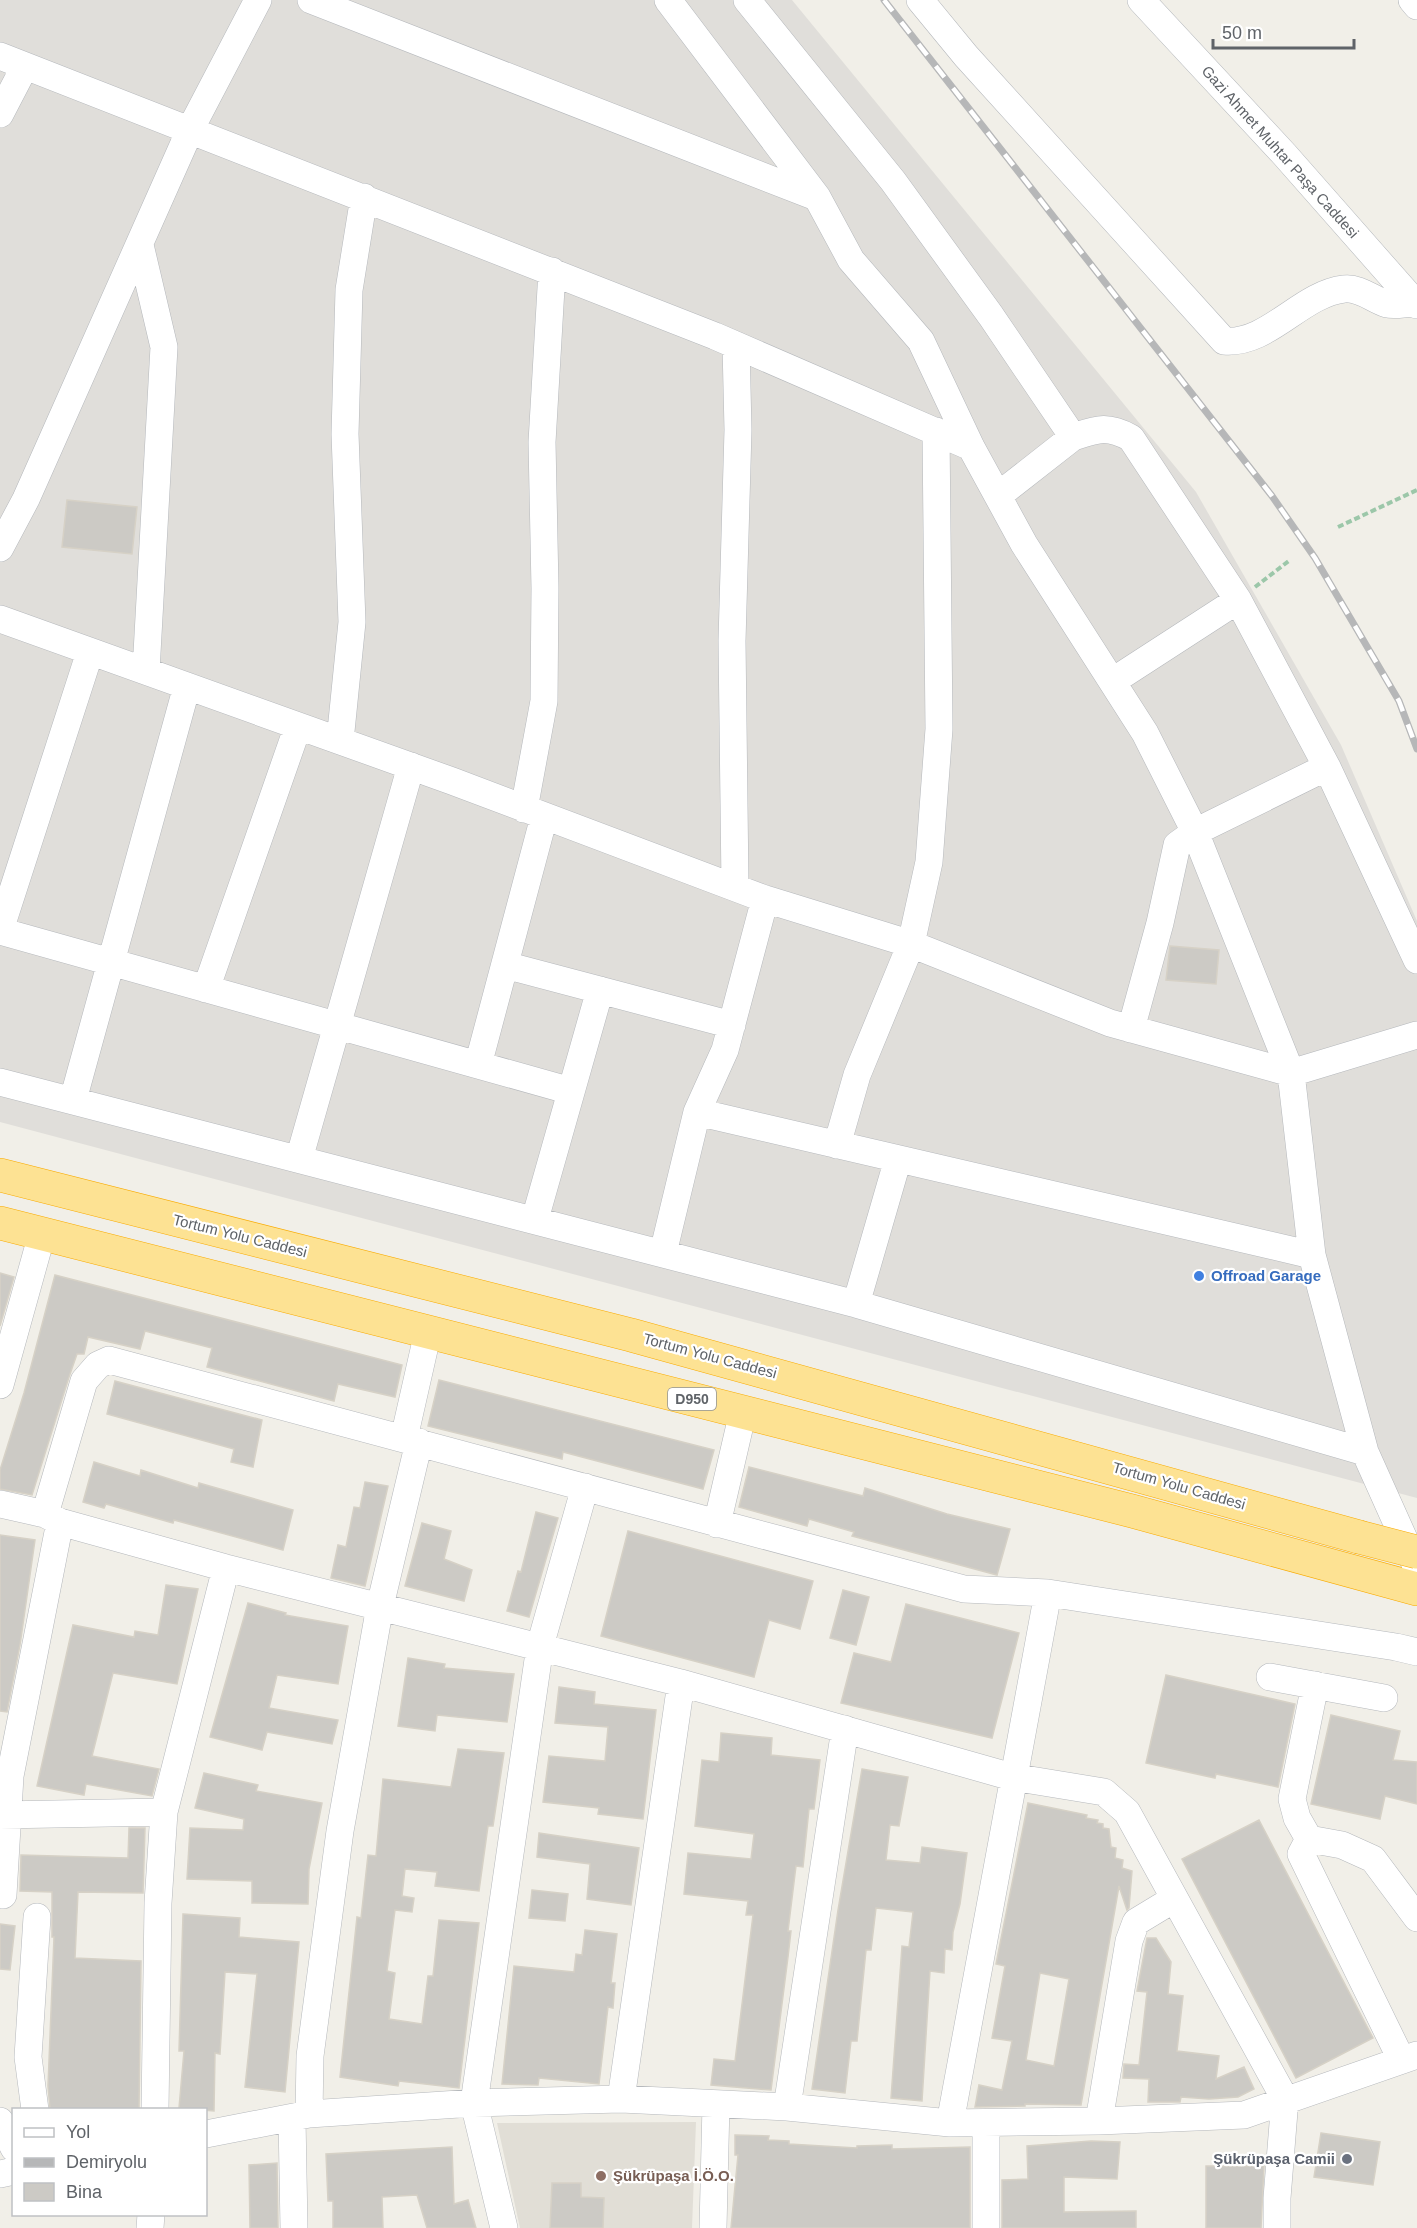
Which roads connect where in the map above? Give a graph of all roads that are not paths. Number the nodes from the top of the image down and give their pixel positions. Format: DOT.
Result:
graph roads {
  1 [pos="258,0"];
  2 [pos="311,0"];
  3 [pos="668,0"];
  4 [pos="747,0"];
  5 [pos="920,0"];
  6 [pos="1141,0"];
  7 [pos="1412,0"];
  8 [pos="1417,6"];
  9 [pos="12,61"];
  10 [pos="0,114"];
  11 [pos="190,130"];
  12 [pos="364,197"];
  13 [pos="817,197"];
  14 [pos="140,244"];
  15 [pos="552,272"];
  16 [pos="1416,304"];
  17 [pos="736,345"];
  18 [pos="936,431"];
  19 [pos="1073,437"];
  20 [pos="971,447"];
  21 [pos="999,495"];
  22 [pos="0,548"];
  23 [pos="1238,600"];
  24 [pos="0,619"];
  25 [pos="90,652"];
  26 [pos="146,671"];
  27 [pos="1113,681"];
  28 [pos="187,686"];
  29 [pos="298,726"];
  30 [pos="340,741"];
  31 [pos="411,766"];
  32 [pos="1327,767"];
  33 [pos="534,813"];
  34 [pos="1196,832"];
  35 [pos="735,885"];
  36 [pos="765,899"];
  37 [pos="0,930"];
  38 [pos="911,944"];
  39 [pos="1417,960"];
  40 [pos="111,963"];
  41 [pos="505,965"];
  42 [pos="206,989"];
  43 [pos="600,990"];
  44 [pos="732,1025"];
  45 [pos="335,1026"];
  46 [pos="1131,1029"];
  47 [pos="1417,1035"];
  48 [pos="478,1065"];
  49 [pos="1291,1073"];
  50 [pos="0,1082"];
  51 [pos="571,1091"];
  52 [pos="73,1100"];
  53 [pos="697,1112"];
  54 [pos="837,1145"];
  55 [pos="299,1159"];
  56 [pos="898,1159"];
  57 [pos="0,1175"];
  58 [pos="535,1219"];
  59 [pos="0,1222"];
  60 [pos="42,1234"];
  61 [pos="663,1253"];
  62 [pos="1312,1255"];
  63 [pos="856,1304"];
  64 [pos="428,1332"];
  65 [pos="7,1336"];
  66 [pos="0,1385"];
  67 [pos="743,1413"];
  68 [pos="411,1440"];
  69 [pos="1365,1452"];
  70 [pos="585,1487"];
  71 [pos="0,1504"];
  72 [pos="52,1518"];
  73 [pos="717,1524"];
  74 [pos="1417,1552"];
  75 [pos="226,1568"];
  76 [pos="1417,1568"];
  77 [pos="1417,1589"];
  78 [pos="1048,1593"];
  79 [pos="380,1606"];
  80 [pos="540,1646"];
  81 [pos="1417,1652"];
  82 [pos="1270,1677"];
  83 [pos="681,1683"];
  84 [pos="1315,1685"];
  85 [pos="1384,1698"];
  86 [pos="845,1729"];
  87 [pos="1012,1778"];
  88 [pos="164,1812"];
  89 [pos="3,1815"];
  90 [pos="1309,1839"];
  91 [pos="3,1895"];
  92 [pos="1173,1899"];
  93 [pos="37,1917"];
  94 [pos="1417,1918"];
  95 [pos="1409,2057"];
  96 [pos="621,2099"];
  97 [pos="1285,2099"];
  98 [pos="474,2103"];
  99 [pos="716,2104"];
  100 [pos="787,2107"];
  101 [pos="35,2108"];
  102 [pos="155,2108"];
  103 [pos="300,2116"];
  104 [pos="0,2121"];
  105 [pos="1099,2121"];
  106 [pos="950,2123"];
  107 [pos="986,2123"];
  108 [pos="207,2134"];
  109 [pos="12,2144"];
  110 [pos="294,2228"];
  111 [pos="504,2228"];
  112 [pos="713,2228"];
  113 [pos="986,2228"];
  114 [pos="1277,2228"];
  1 -- 11 [label="street"];
  2 -- 13 [label="street"];
  3 -- 13 [label="street"];
  4 -- 19 [label="street"];
  5 -- 16 [label="street"];
  6 -- 16 [label="street, Gazi Ahmet Muhtar Paşa Caddesi"];
  7 -- 8 [label="street"];
  9 -- 10 [label="street"];
  9 -- 11 [label="street"];
  11 -- 12 [label="street"];
  11 -- 14 [label="street"];
  12 -- 15 [label="street"];
  12 -- 30 [label="street"];
  13 -- 20 [label="street"];
  14 -- 22 [label="street"];
  14 -- 26 [label="street"];
  15 -- 17 [label="street"];
  15 -- 33 [label="street"];
  17 -- 18 [label="street"];
  17 -- 35 [label="street"];
  18 -- 20 [label="street"];
  18 -- 38 [label="street"];
  19 -- 21 [label="street"];
  19 -- 23 [label="street"];
  20 -- 21 [label="street"];
  21 -- 27 [label="street"];
  23 -- 27 [label="street"];
  23 -- 32 [label="street"];
  24 -- 25 [label="street"];
  25 -- 26 [label="street"];
  25 -- 37 [label="street"];
  26 -- 28 [label="street"];
  27 -- 34 [label="street"];
  28 -- 29 [label="street"];
  28 -- 40 [label="street"];
  29 -- 30 [label="street"];
  29 -- 42 [label="street"];
  30 -- 31 [label="street"];
  31 -- 33 [label="street"];
  31 -- 45 [label="street"];
  32 -- 34 [label="street"];
  32 -- 39 [label="street"];
  33 -- 35 [label="street"];
  33 -- 41 [label="street"];
  34 -- 46 [label="street"];
  34 -- 49 [label="street"];
  35 -- 36 [label="street"];
  36 -- 38 [label="street"];
  36 -- 44 [label="street"];
  37 -- 40 [label="street"];
  38 -- 46 [label="street"];
  38 -- 54 [label="street"];
  40 -- 42 [label="street"];
  40 -- 52 [label="street"];
  41 -- 43 [label="street"];
  41 -- 48 [label="street"];
  42 -- 45 [label="street"];
  43 -- 44 [label="street"];
  43 -- 51 [label="street"];
  44 -- 53 [label="street"];
  45 -- 48 [label="street"];
  45 -- 55 [label="street"];
  46 -- 49 [label="street"];
  47 -- 49 [label="street"];
  48 -- 51 [label="street"];
  49 -- 62 [label="street"];
  50 -- 52 [label="street"];
  51 -- 58 [label="street"];
  52 -- 55 [label="street"];
  53 -- 54 [label="street"];
  53 -- 61 [label="street"];
  54 -- 56 [label="street"];
  55 -- 58 [label="street"];
  56 -- 62 [label="street"];
  56 -- 63 [label="street"];
  57 -- 74 [label="highway, Tortum Yolu Caddesi, bridge"];
  58 -- 61 [label="street"];
  59 -- 60 [label="highway, D950"];
  60 -- 64 [label="highway, D950"];
  60 -- 65 [label="street"];
  61 -- 63 [label="street"];
  62 -- 69 [label="street"];
  63 -- 69 [label="street"];
  64 -- 67 [label="highway, D950"];
  64 -- 68 [label="street"];
  65 -- 66 [label="street"];
  67 -- 73 [label="street"];
  67 -- 77 [label="highway, D950"];
  68 -- 70 [label="street"];
  68 -- 72 [label="street"];
  68 -- 79 [label="street"];
  69 -- 76 [label="street"];
  70 -- 73 [label="street"];
  70 -- 80 [label="street"];
  71 -- 72 [label="street"];
  72 -- 75 [label="street"];
  72 -- 89 [label="street"];
  73 -- 78 [label="street"];
  75 -- 79 [label="street"];
  75 -- 88 [label="street"];
  78 -- 81 [label="street"];
  78 -- 87 [label="street"];
  79 -- 80 [label="street"];
  79 -- 103 [label="street"];
  80 -- 83 [label="street"];
  80 -- 98 [label="street"];
  82 -- 84 [label="street"];
  83 -- 86 [label="street"];
  83 -- 96 [label="street"];
  84 -- 85 [label="street"];
  84 -- 90 [label="street"];
  86 -- 87 [label="street"];
  86 -- 100 [label="street"];
  87 -- 92 [label="street"];
  87 -- 106 [label="street"];
  88 -- 89 [label="street"];
  88 -- 102 [label="street"];
  89 -- 91 [label="street"];
  90 -- 94 [label="street"];
  90 -- 95 [label="street"];
  92 -- 97 [label="street"];
  92 -- 105 [label="street"];
  93 -- 101 [label="street"];
  95 -- 97 [label="street"];
  96 -- 98 [label="street"];
  96 -- 99 [label="street"];
  97 -- 105 [label="street"];
  97 -- 114 [label="street"];
  98 -- 103 [label="street"];
  98 -- 111 [label="street"];
  99 -- 100 [label="street"];
  99 -- 112 [label="street"];
  100 -- 106 [label="street"];
  103 -- 108 [label="street"];
  103 -- 110 [label="street"];
  104 -- 109 [label="street"];
  105 -- 107 [label="street"];
  106 -- 107 [label="street"];
  107 -- 113 [label="street"];
}
